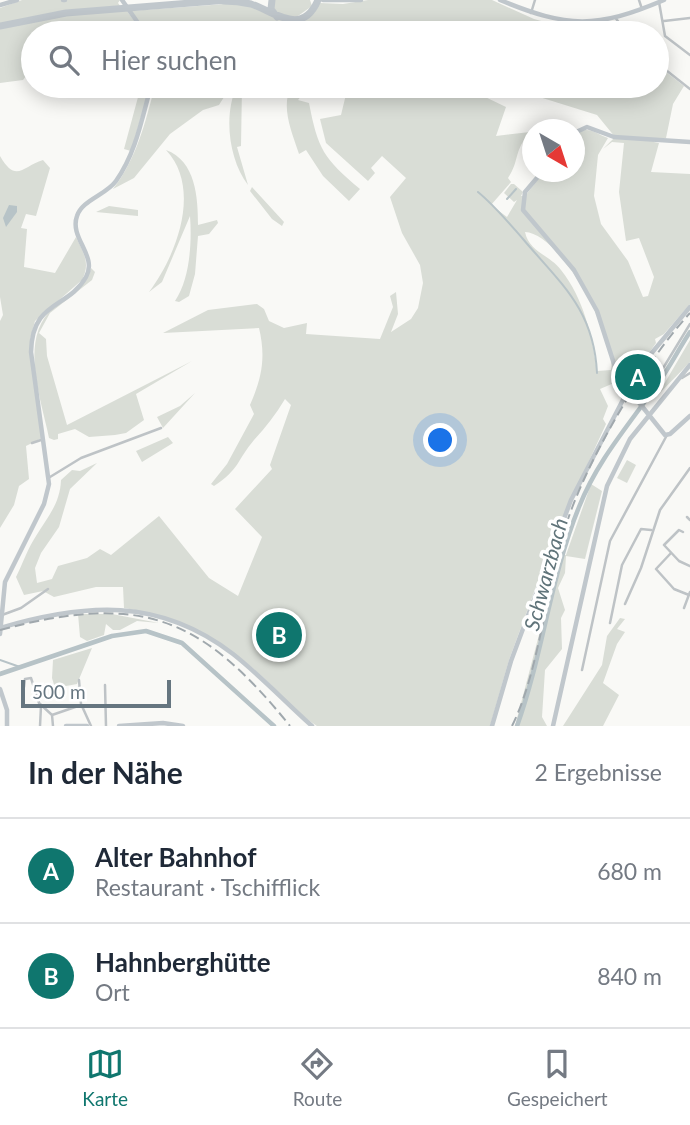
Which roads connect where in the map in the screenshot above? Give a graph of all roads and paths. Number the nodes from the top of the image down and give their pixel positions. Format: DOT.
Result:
graph roads {
  1 [pos="18,0"];
  2 [pos="192,0"];
  3 [pos="228,0"];
  4 [pos="272,0"];
  5 [pos="361,0"];
  6 [pos="500,0"];
  7 [pos="536,0"];
  8 [pos="639,0"];
  9 [pos="222,1"];
  10 [pos="662,1"];
  11 [pos="315,3"];
  12 [pos="121,4"];
  13 [pos="0,5"];
  14 [pos="132,6"];
  15 [pos="642,9"];
  16 [pos="531,13"];
  17 [pos="277,17"];
  18 [pos="615,18"];
  19 [pos="690,18"];
  20 [pos="135,21"];
  21 [pos="565,21"];
  22 [pos="590,21"];
  23 [pos="617,21"];
  24 [pos="664,21"];
  25 [pos="0,24"];
  26 [pos="669,40"];
  27 [pos="690,55"];
  28 [pos="669,72"];
  29 [pos="690,89"];
  30 [pos="148,98"];
  31 [pos="585,128"];
  32 [pos="690,142"];
  33 [pos="533,182"];
  34 [pos="690,307"];
  35 [pos="690,324"];
  36 [pos="690,365"];
  37 [pos="690,373"];
  38 [pos="670,386"];
  39 [pos="628,389"];
  40 [pos="640,404"];
  41 [pos="648,414"];
  42 [pos="690,416"];
  43 [pos="653,421"];
  44 [pos="641,422"];
  45 [pos="161,428"];
  46 [pos="667,435"];
  47 [pos="44,436"];
  48 [pos="32,443"];
  49 [pos="690,468"];
  50 [pos="50,477"];
  51 [pos="651,530"];
  52 [pos="683,533"];
  53 [pos="671,553"];
  54 [pos="690,566"];
  55 [pos="48,589"];
  56 [pos="689,594"];
  57 [pos="625,604"];
  58 [pos="684,608"];
  59 [pos="1,615"];
  60 [pos="610,623"];
  61 [pos="0,628"];
  62 [pos="0,634"];
  63 [pos="582,670"];
  64 [pos="79,680"];
  65 [pos="105,685"];
  66 [pos="24,687"];
  67 [pos="0,689"];
  68 [pos="81,705"];
  69 [pos="41,706"];
  70 [pos="52,715"];
  71 [pos="157,724"];
  72 [pos="7,726"];
  73 [pos="40,726"];
  74 [pos="53,726"];
  75 [pos="66,726"];
  76 [pos="89,726"];
  77 [pos="106,726"];
  78 [pos="120,726"];
  79 [pos="183,726"];
  80 [pos="312,726"];
  81 [pos="492,726"];
  82 [pos="553,726"];
  1 -- 13 [label="street"];
  2 -- 14 [label="highway"];
  3 -- 9 [label="highway"];
  4 -- 17 [label="highway"];
  5 -- 11 [label="street"];
  6 -- 16 [label="street"];
  7 -- 16 [label="street"];
  8 -- 15 [label="street"];
  9 -- 14 [label="highway"];
  9 -- 17 [label="highway"];
  10 -- 15 [label="street"];
  10 -- 24 [label="street"];
  11 -- 17 [label="highway"];
  12 -- 14 [label="highway"];
  12 -- 20 [label="street"];
  12 -- 25 [label="highway"];
  15 -- 18 [label="street"];
  16 -- 21 [label="street"];
  18 -- 22 [label="street"];
  18 -- 23 [label="street"];
  19 -- 24 [label="street"];
  26 -- 27 [label="street"];
  28 -- 29 [label="street"];
  30 -- 47 [label="street"];
  31 -- 32 [label="street"];
  33 -- 39 [label="street"];
  34 -- 39 [label="street"];
  35 -- 40 [label="street"];
  36 -- 38 [label="street"];
  37 -- 38 [label="street"];
  38 -- 41 [label="street"];
  39 -- 40 [label="street"];
  39 -- 81 [label="street"];
  40 -- 41 [label="street"];
  41 -- 43 [label="street"];
  41 -- 44 [label="street"];
  42 -- 46 [label="street"];
  43 -- 44 [label="street"];
  43 -- 46 [label="street"];
  44 -- 82 [label="street"];
  45 -- 50 [label="street"];
  46 -- 63 [label="street"];
  47 -- 48 [label="street"];
  47 -- 50 [label="street"];
  49 -- 51 [label="street"];
  50 -- 59 [label="street"];
  51 -- 57 [label="street"];
  51 -- 60 [label="street"];
  52 -- 53 [label="street"];
  53 -- 54 [label="street"];
  53 -- 56 [label="street"];
  55 -- 59 [label="street"];
  56 -- 58 [label="street"];
  59 -- 61 [label="street"];
  61 -- 62 [label="street"];
  61 -- 80 [label="street"];
  64 -- 68 [label="street"];
  65 -- 77 [label="street"];
  66 -- 69 [label="street"];
  67 -- 72 [label="street"];
  68 -- 70 [label="street"];
  68 -- 76 [label="street"];
  69 -- 70 [label="street"];
  69 -- 73 [label="street"];
  70 -- 74 [label="street"];
  71 -- 78 [label="street"];
  71 -- 79 [label="street"];
  75 -- 76 [label="street"];
}
